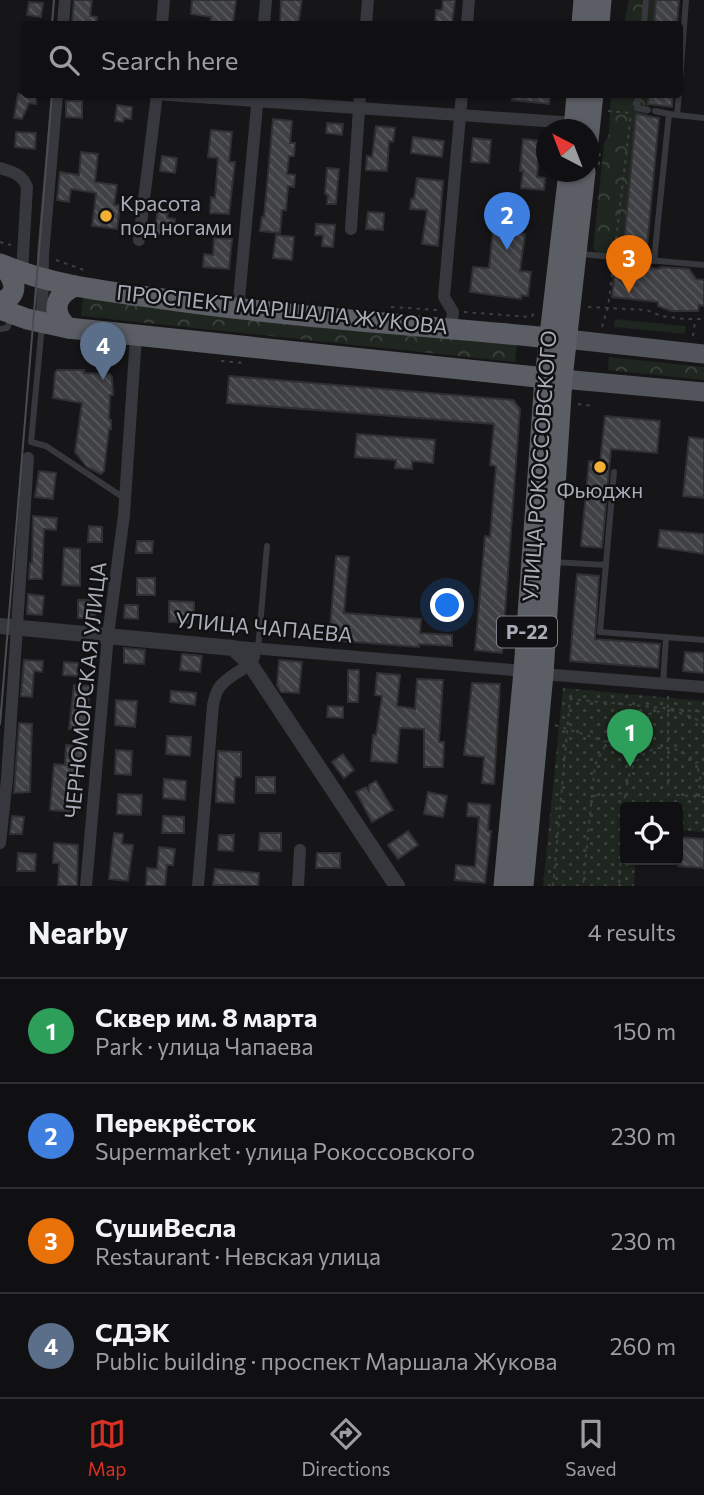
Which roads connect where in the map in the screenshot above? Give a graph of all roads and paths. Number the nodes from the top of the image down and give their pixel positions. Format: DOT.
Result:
graph roads {
  1 [pos="65,0"];
  2 [pos="164,0"];
  3 [pos="265,0"];
  4 [pos="368,0"];
  5 [pos="469,0"];
  6 [pos="584,0"];
  7 [pos="600,0"];
  8 [pos="646,0"];
  9 [pos="685,0"];
  10 [pos="63,21"];
  11 [pos="162,21"];
  12 [pos="264,21"];
  13 [pos="366,21"];
  14 [pos="467,21"];
  15 [pos="582,21"];
  16 [pos="599,21"];
  17 [pos="644,21"];
  18 [pos="683,32"];
  19 [pos="56,98"];
  20 [pos="156,98"];
  21 [pos="258,98"];
  22 [pos="267,98"];
  23 [pos="360,98"];
  24 [pos="462,98"];
  25 [pos="577,98"];
  26 [pos="638,98"];
  27 [pos="677,98"];
  28 [pos="599,103"];
  29 [pos="359,108"];
  30 [pos="634,111"];
  31 [pos="673,115"];
  32 [pos="460,116"];
  33 [pos="704,118"];
  34 [pos="575,119"];
  35 [pos="536,123"];
  36 [pos="0,169"];
  37 [pos="568,182"];
  38 [pos="584,182"];
  39 [pos="351,229"];
  40 [pos="139,240"];
  41 [pos="576,253"];
  42 [pos="614,257"];
  43 [pos="654,261"];
  44 [pos="704,265"];
  45 [pos="17,271"];
  46 [pos="80,276"];
  47 [pos="386,306"];
  48 [pos="539,307"];
  49 [pos="582,307"];
  50 [pos="608,307"];
  51 [pos="237,310"];
  52 [pos="3,313"];
  53 [pos="704,318"];
  54 [pos="695,319"];
  55 [pos="452,320"];
  56 [pos="42,323"];
  57 [pos="594,327"];
  58 [pos="68,328"];
  59 [pos="136,336"];
  60 [pos="693,337"];
  61 [pos="557,338"];
  62 [pos="704,354"];
  63 [pos="554,379"];
  64 [pos="704,392"];
  65 [pos="570,404"];
  66 [pos="595,406"];
  67 [pos="27,458"];
  68 [pos="614,472"];
  69 [pos="125,499"];
  70 [pos="267,546"];
  71 [pos="551,561"];
  72 [pos="606,565"];
  73 [pos="0,626"];
  74 [pos="17,627"];
  75 [pos="108,635"];
  76 [pos="666,637"];
  77 [pos="704,640"];
  78 [pos="254,656"];
  79 [pos="534,672"];
  80 [pos="663,684"];
  81 [pos="704,687"];
  82 [pos="668,698"];
  83 [pos="668,709"];
  84 [pos="704,712"];
  85 [pos="704,726"];
  86 [pos="559,727"];
  87 [pos="567,729"];
  88 [pos="607,742"];
  89 [pos="668,748"];
  90 [pos="704,758"];
  91 [pos="634,761"];
  92 [pos="696,763"];
  93 [pos="627,785"];
  94 [pos="668,785"];
  95 [pos="676,795"];
  96 [pos="591,796"];
  97 [pos="699,797"];
  98 [pos="704,797"];
  99 [pos="0,843"];
  100 [pos="300,850"];
  101 [pos="86,886"];
  102 [pos="198,886"];
  103 [pos="298,886"];
  104 [pos="397,886"];
  105 [pos="504,886"];
  106 [pos="523,886"];
  107 [pos="553,886"];
  108 [pos="583,886"];
  109 [pos="618,886"];
  1 -- 10 [label="street"];
  2 -- 11 [label="street"];
  3 -- 12 [label="street"];
  4 -- 13 [label="street"];
  5 -- 14 [label="street"];
  6 -- 15 [label="highway"];
  7 -- 16 [label="highway"];
  8 -- 17 [label="lane"];
  9 -- 18 [label="lane"];
  19 -- 45 [label="street"];
  20 -- 40 [label="street"];
  21 -- 51 [label="street"];
  22 -- 29 [label="street"];
  23 -- 29 [label="street"];
  24 -- 32 [label="street"];
  25 -- 34 [label="highway"];
  26 -- 30 [label="lane"];
  27 -- 31 [label="lane"];
  28 -- 30 [label="path"];
  29 -- 32 [label="street"];
  29 -- 39 [label="street"];
  30 -- 31 [label="lane"];
  30 -- 42 [label="path"];
  31 -- 33 [label="lane"];
  31 -- 43 [label="lane"];
  32 -- 35 [label="street"];
  32 -- 55 [label="street"];
  36 -- 45 [label="street"];
  37 -- 61 [label="highway, УЛИЦА РОКОССОВСКОГО"];
  38 -- 41 [label="highway, УЛИЦА РОКОССОВСКОГО"];
  41 -- 42 [label="lane"];
  41 -- 61 [label="highway, УЛИЦА РОКОССОВСКОГО"];
  42 -- 43 [label="lane"];
  42 -- 50 [label="path"];
  43 -- 44 [label="lane"];
  45 -- 46 [label="highway, ПРОСПЕКТ МАРШАЛА ЖУКОВА"];
  45 -- 52 [label="highway"];
  45 -- 56 [label="street"];
  46 -- 51 [label="highway, ПРОСПЕКТ МАРШАЛА ЖУКОВА"];
  46 -- 58 [label="highway"];
  47 -- 55 [label="path"];
  48 -- 55 [label="path"];
  49 -- 50 [label="path"];
  50 -- 54 [label="path"];
  50 -- 57 [label="path"];
  51 -- 55 [label="highway, ПРОСПЕКТ МАРШАЛА ЖУКОВА"];
  52 -- 56 [label="highway, ПРОСПЕКТ МАРШАЛА ЖУКОВА"];
  53 -- 54 [label="path"];
  54 -- 60 [label="path"];
  55 -- 61 [label="highway, ПРОСПЕКТ МАРШАЛА ЖУКОВА"];
  56 -- 58 [label="highway, ПРОСПЕКТ МАРШАЛА ЖУКОВА"];
  56 -- 69 [label="lane"];
  58 -- 59 [label="highway, ПРОСПЕКТ МАРШАЛА ЖУКОВА"];
  59 -- 63 [label="highway, ПРОСПЕКТ МАРШАЛА ЖУКОВА"];
  59 -- 69 [label="street, ЧЕРНОМОРСКАЯ УЛИЦА"];
  61 -- 62 [label="main road"];
  61 -- 63 [label="highway, УЛИЦА РОКОССОВСКОГО"];
  63 -- 64 [label="main road"];
  63 -- 71 [label="highway, УЛИЦА РОКОССОВСКОГО / Р-22"];
  63 -- 79 [label="highway, УЛИЦА РОКОССОВСКОГО / Р-22"];
  65 -- 66 [label="path"];
  67 -- 74 [label="street"];
  68 -- 72 [label="lane"];
  69 -- 75 [label="street, ЧЕРНОМОРСКАЯ УЛИЦА"];
  70 -- 78 [label="lane"];
  71 -- 72 [label="lane"];
  71 -- 79 [label="highway, УЛИЦА РОКОССОВСКОГО / Р-22"];
  72 -- 76 [label="lane"];
  73 -- 74 [label="street, УЛИЦА ЧАПАЕВА"];
  74 -- 75 [label="street, УЛИЦА ЧАПАЕВА"];
  74 -- 99 [label="street"];
  75 -- 78 [label="street, УЛИЦА ЧАПАЕВА"];
  75 -- 101 [label="street, ЧЕРНОМОРСКАЯ УЛИЦА"];
  76 -- 77 [label="lane"];
  76 -- 80 [label="lane"];
  78 -- 79 [label="street, УЛИЦА ЧАПАЕВА"];
  78 -- 102 [label="street"];
  78 -- 104 [label="street"];
  79 -- 80 [label="street, УЛИЦА ЧАПАЕВА"];
  79 -- 105 [label="highway, УЛИЦА РОКОССОВСКОГО / Р-22"];
  79 -- 106 [label="highway, УЛИЦА РОКОССОВСКОГО / Р-22"];
  80 -- 81 [label="street, УЛИЦА ЧАПАЕВА"];
  82 -- 83 [label="path"];
  83 -- 84 [label="path"];
  83 -- 85 [label="path"];
  83 -- 87 [label="path"];
  83 -- 88 [label="path"];
  83 -- 89 [label="path"];
  86 -- 87 [label="path"];
  87 -- 88 [label="path"];
  87 -- 107 [label="path"];
  88 -- 91 [label="path"];
  88 -- 96 [label="path"];
  89 -- 91 [label="path"];
  89 -- 92 [label="path"];
  89 -- 94 [label="path"];
  90 -- 92 [label="path"];
  91 -- 93 [label="path"];
  92 -- 97 [label="path"];
  95 -- 97 [label="path"];
  96 -- 108 [label="path"];
  96 -- 109 [label="path"];
  97 -- 98 [label="path"];
  100 -- 103 [label="street"];
}
